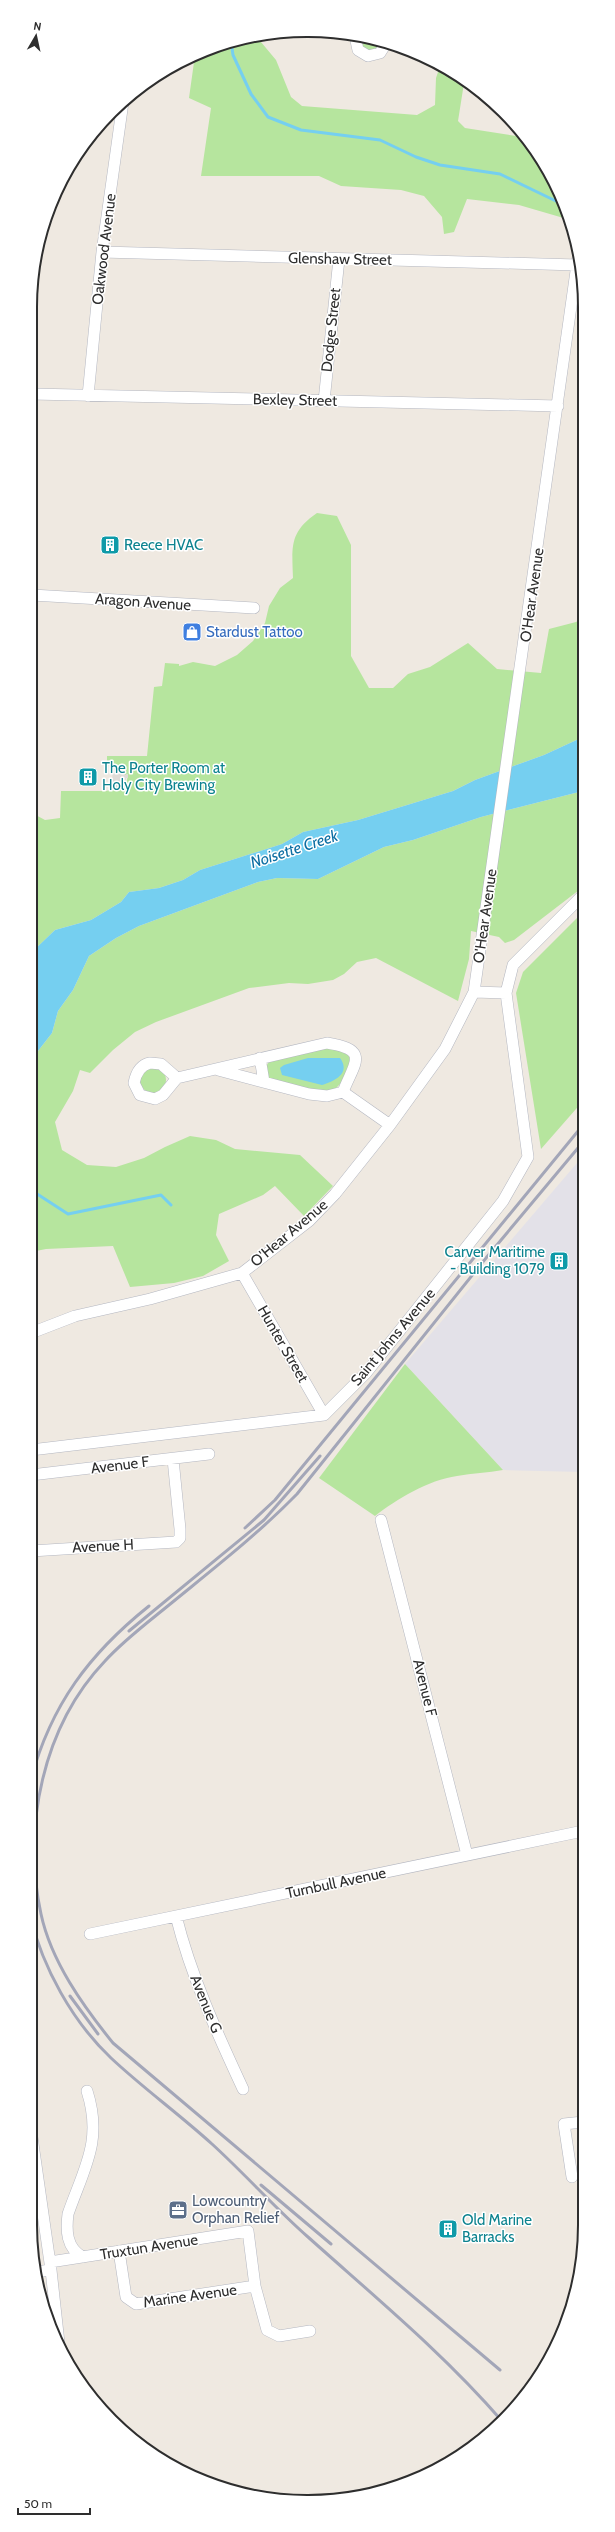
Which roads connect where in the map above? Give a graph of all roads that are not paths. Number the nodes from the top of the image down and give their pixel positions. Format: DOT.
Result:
graph roads {
  1 [pos="356,41"];
  2 [pos="383,48"];
  3 [pos="122,111"];
  4 [pos="102,252"];
  5 [pos="339,259"];
  6 [pos="574,261"];
  7 [pos="576,274"];
  8 [pos="37,394"];
  9 [pos="88,396"];
  10 [pos="324,401"];
  11 [pos="558,406"];
  12 [pos="37,595"];
  13 [pos="254,608"];
  14 [pos="578,900"];
  15 [pos="474,992"];
  16 [pos="506,993"];
  17 [pos="260,1058"];
  18 [pos="218,1070"];
  19 [pos="177,1078"];
  20 [pos="264,1082"];
  21 [pos="343,1092"];
  22 [pos="390,1125"];
  23 [pos="242,1273"];
  24 [pos="37,1331"];
  25 [pos="324,1415"];
  26 [pos="37,1449"];
  27 [pos="209,1454"];
  28 [pos="173,1459"];
  29 [pos="37,1475"];
  30 [pos="381,1520"];
  31 [pos="37,1551"];
  32 [pos="578,1832"];
  33 [pos="467,1855"];
  34 [pos="176,1916"];
  35 [pos="90,1934"];
  36 [pos="243,2089"];
  37 [pos="87,2091"];
  38 [pos="578,2123"];
  39 [pos="37,2171"];
  40 [pos="572,2177"];
  41 [pos="118,2251"];
  42 [pos="82,2257"];
  43 [pos="51,2266"];
  44 [pos="41,2270"];
  45 [pos="255,2286"];
  46 [pos="57,2326"];
  47 [pos="310,2331"];
  1 -- 2 [label="street"];
  3 -- 4 [label="street, Oakwood Avenue"];
  4 -- 5 [label="street, Glenshaw Street"];
  4 -- 9 [label="street, Oakwood Avenue"];
  5 -- 6 [label="street, Glenshaw Street"];
  5 -- 10 [label="street, Dodge Street"];
  7 -- 11 [label="street, O'Hear Avenue"];
  8 -- 9 [label="street, Bexley Street"];
  9 -- 10 [label="street, Bexley Street"];
  10 -- 11 [label="street, Bexley Street"];
  11 -- 15 [label="street, O'Hear Avenue"];
  12 -- 13 [label="street, Aragon Avenue"];
  14 -- 16 [label="street"];
  15 -- 16 [label="street"];
  15 -- 22 [label="street, O'Hear Avenue"];
  16 -- 25 [label="street, Saint Johns Avenue"];
  17 -- 18 [label="street"];
  17 -- 20 [label="street"];
  17 -- 21 [label="street"];
  18 -- 19 [label="street"];
  18 -- 20 [label="street"];
  20 -- 21 [label="street"];
  21 -- 22 [label="street"];
  22 -- 23 [label="street, O'Hear Avenue"];
  23 -- 24 [label="street, O'Hear Avenue"];
  23 -- 25 [label="street, Hunter Street"];
  25 -- 26 [label="street"];
  27 -- 28 [label="street, Avenue F"];
  28 -- 29 [label="street, Avenue F"];
  28 -- 31 [label="street, Avenue H"];
  30 -- 33 [label="street, Avenue F"];
  32 -- 33 [label="street, Turnbull Avenue"];
  33 -- 34 [label="street, Turnbull Avenue"];
  34 -- 35 [label="street, Turnbull Avenue"];
  34 -- 36 [label="street, Avenue G"];
  37 -- 42 [label="street"];
  38 -- 40 [label="street"];
  39 -- 43 [label="street"];
  41 -- 42 [label="street, Truxtun Avenue"];
  41 -- 45 [label="street, Marine Avenue"];
  41 -- 45 [label="street, Truxtun Avenue"];
  42 -- 43 [label="street, Truxtun Avenue"];
  43 -- 44 [label="street, Truxtun Avenue"];
  43 -- 46 [label="street"];
  45 -- 47 [label="street"];
}
